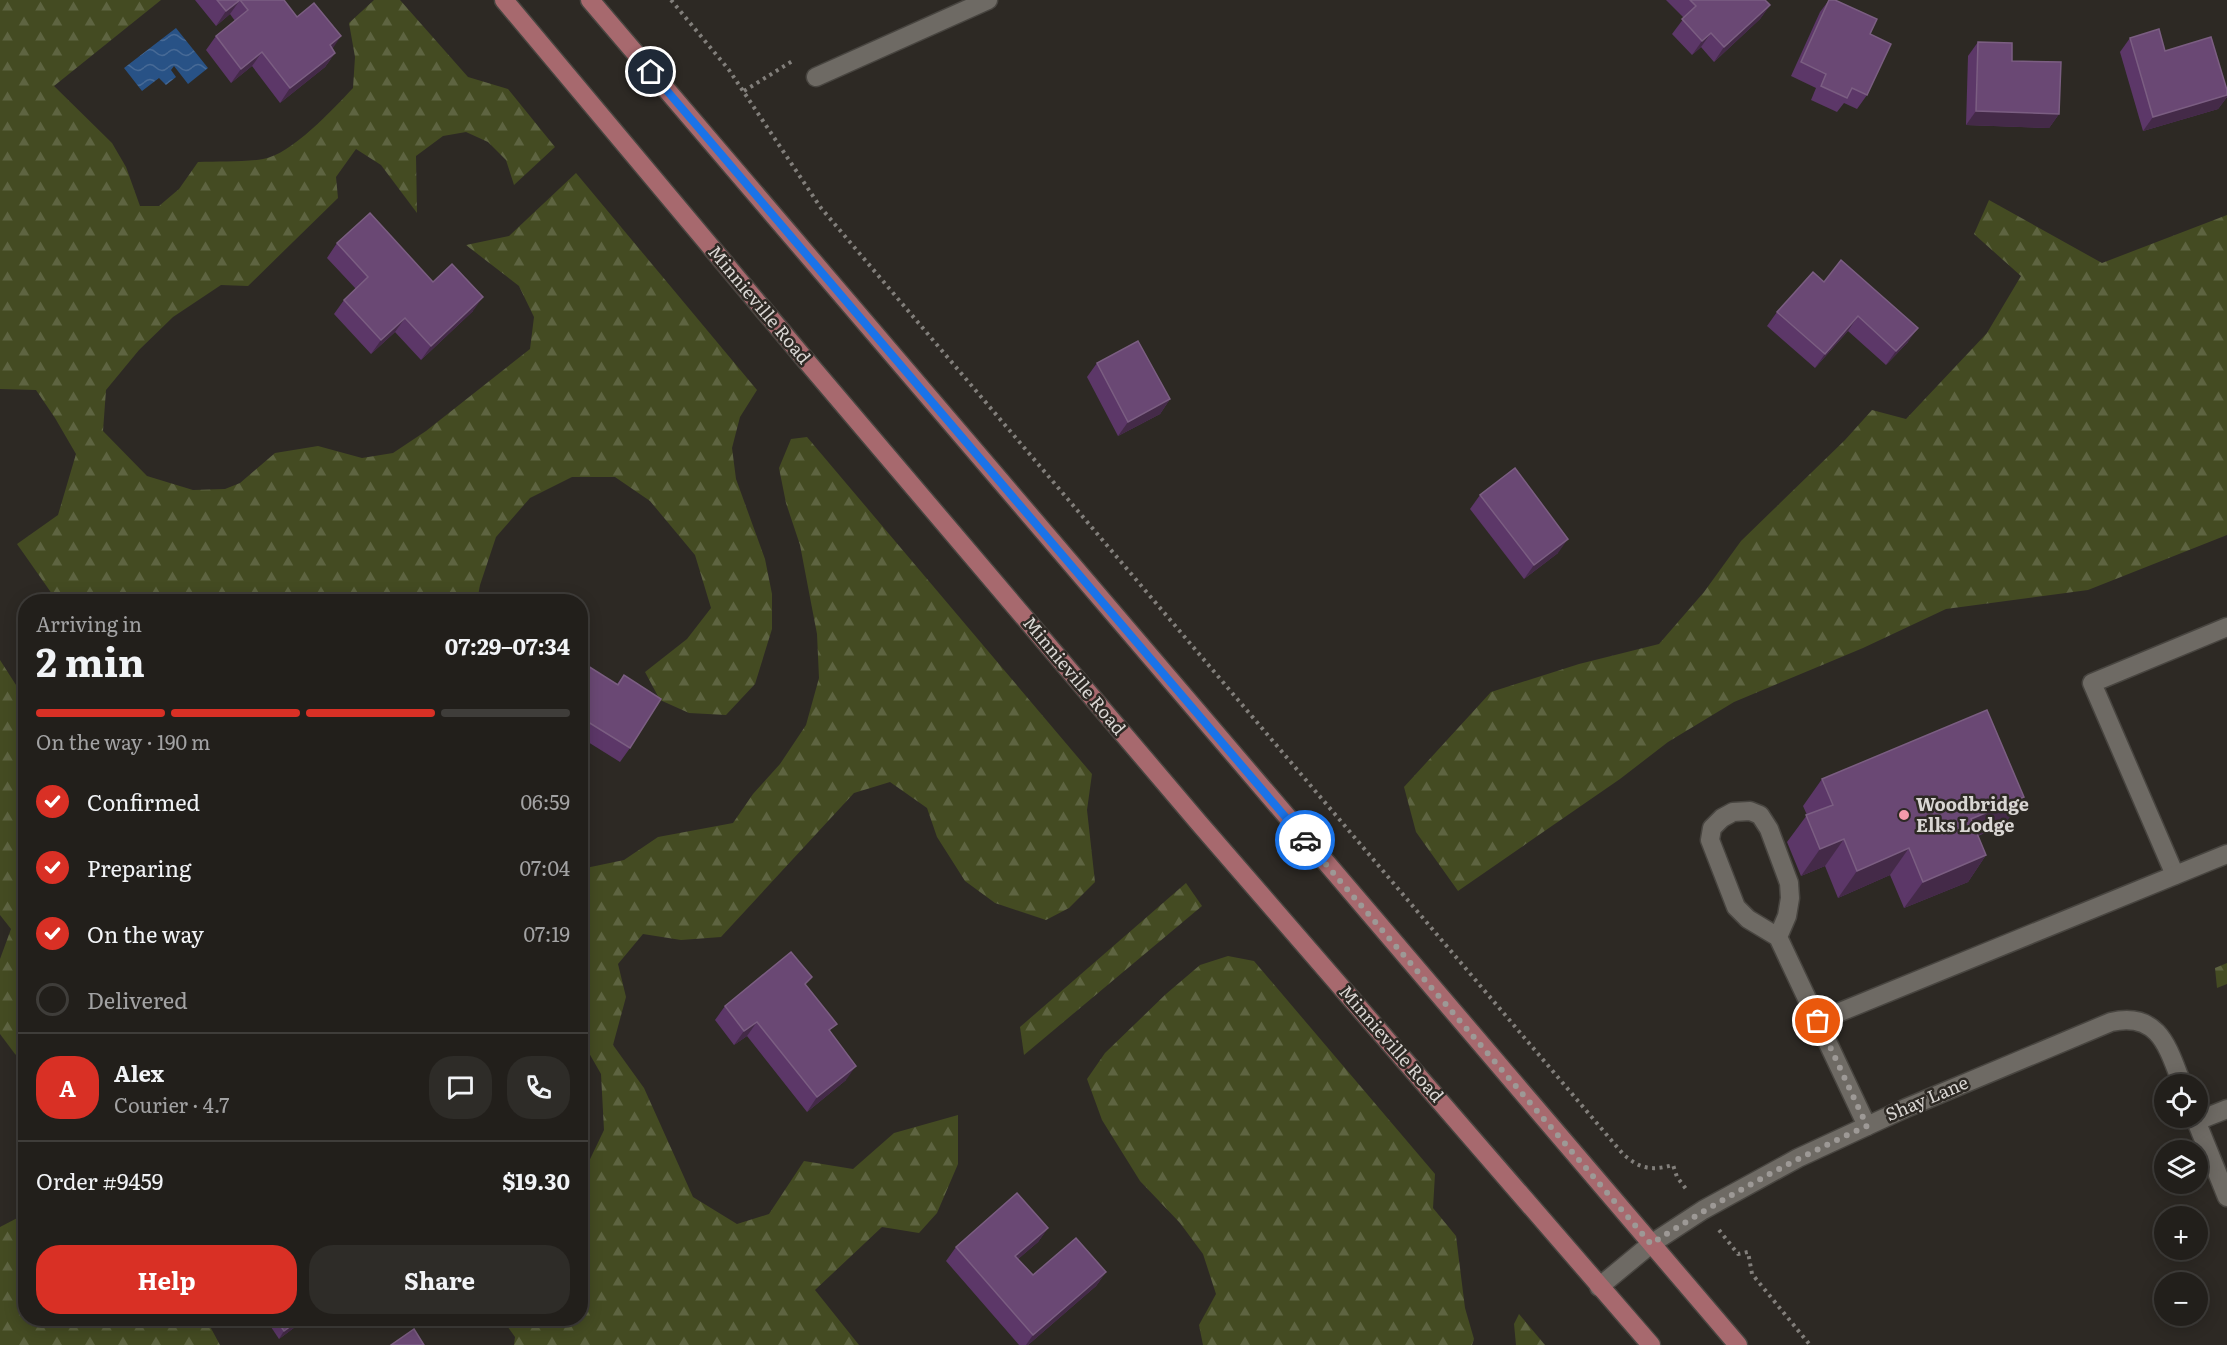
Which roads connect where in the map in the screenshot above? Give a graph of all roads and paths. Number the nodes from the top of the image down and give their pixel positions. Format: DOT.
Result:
graph roads {
  1 [pos="504,0"];
  2 [pos="590,0"];
  3 [pos="671,0"];
  4 [pos="988,0"];
  5 [pos="816,77"];
  6 [pos="2227,627"];
  7 [pos="2227,854"];
  8 [pos="2175,875"];
  9 [pos="1778,937"];
  10 [pos="1818,1021"];
  11 [pos="2178,1074"];
  12 [pos="2227,1109"];
  13 [pos="2208,1115"];
  14 [pos="1867,1126"];
  15 [pos="2200,1128"];
  16 [pos="1677,1177"];
  17 [pos="2227,1197"];
  18 [pos="1651,1244"];
  19 [pos="1738,1254"];
  20 [pos="1599,1287"];
  21 [pos="1651,1345"];
  22 [pos="1738,1345"];
  23 [pos="1810,1345"];
  1 -- 20 [label="main road, Minnieville Road"];
  2 -- 18 [label="main road"];
  3 -- 16 [label="path"];
  4 -- 5 [label="street"];
  6 -- 8 [label="street"];
  7 -- 8 [label="street"];
  8 -- 10 [label="street"];
  9 -- 9 [label="street"];
  9 -- 10 [label="street"];
  10 -- 14 [label="street"];
  11 -- 14 [label="street, Shay Lane"];
  12 -- 13 [label="street"];
  14 -- 18 [label="street, Shay Lane"];
  15 -- 17 [label="street"];
  18 -- 20 [label="street, Shay Lane"];
  18 -- 22 [label="main road"];
  19 -- 23 [label="path"];
  20 -- 21 [label="main road, Minnieville Road"];
}
